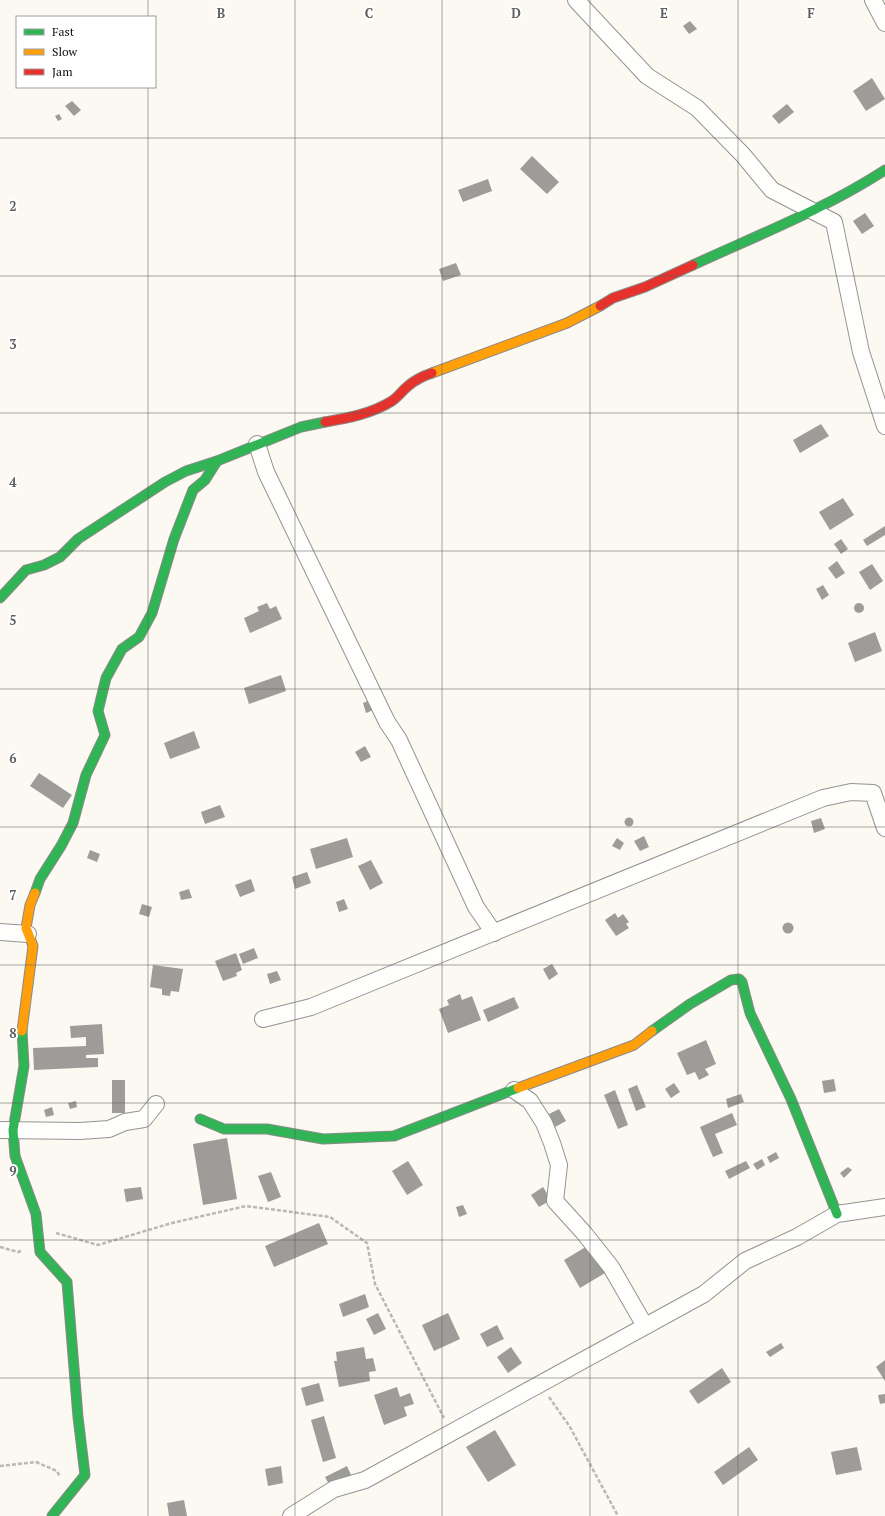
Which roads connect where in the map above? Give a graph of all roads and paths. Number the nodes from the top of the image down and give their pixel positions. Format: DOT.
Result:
graph roads {
  1 [pos="576,0"];
  2 [pos="873,0"];
  3 [pos="885,24"];
  4 [pos="885,170"];
  5 [pos="812,211"];
  6 [pos="885,426"];
  7 [pos="257,444"];
  8 [pos="217,461"];
  9 [pos="0,598"];
  10 [pos="885,828"];
  11 [pos="0,932"];
  12 [pos="494,933"];
  13 [pos="28,934"];
  14 [pos="263,1020"];
  15 [pos="514,1090"];
  16 [pos="156,1104"];
  17 [pos="200,1119"];
  18 [pos="7,1130"];
  19 [pos="885,1206"];
  20 [pos="837,1214"];
  21 [pos="39,1242"];
  22 [pos="645,1326"];
  23 [pos="540,1383"];
  24 [pos="451,1431"];
  25 [pos="0,1466"];
  26 [pos="70,1493"];
  27 [pos="52,1516"];
  28 [pos="291,1516"];
  29 [pos="618,1516"];
  1 -- 5 [label="street"];
  2 -- 3 [label="street"];
  4 -- 5 [label="street"];
  5 -- 6 [label="street"];
  5 -- 7 [label="street"];
  7 -- 8 [label="street"];
  7 -- 12 [label="street"];
  8 -- 9 [label="street"];
  8 -- 13 [label="street"];
  10 -- 12 [label="street"];
  11 -- 13 [label="street"];
  12 -- 14 [label="street"];
  13 -- 18 [label="street"];
  15 -- 17 [label="street"];
  15 -- 20 [label="street"];
  15 -- 22 [label="street"];
  16 -- 18 [label="street"];
  18 -- 21 [label="street"];
  19 -- 20 [label="street"];
  20 -- 22 [label="street"];
  21 -- 24 [label="path"];
  21 -- 26 [label="street"];
  22 -- 23 [label="street"];
  23 -- 24 [label="street"];
  23 -- 29 [label="path"];
  24 -- 28 [label="street"];
  25 -- 26 [label="path"];
  26 -- 27 [label="street"];
}
